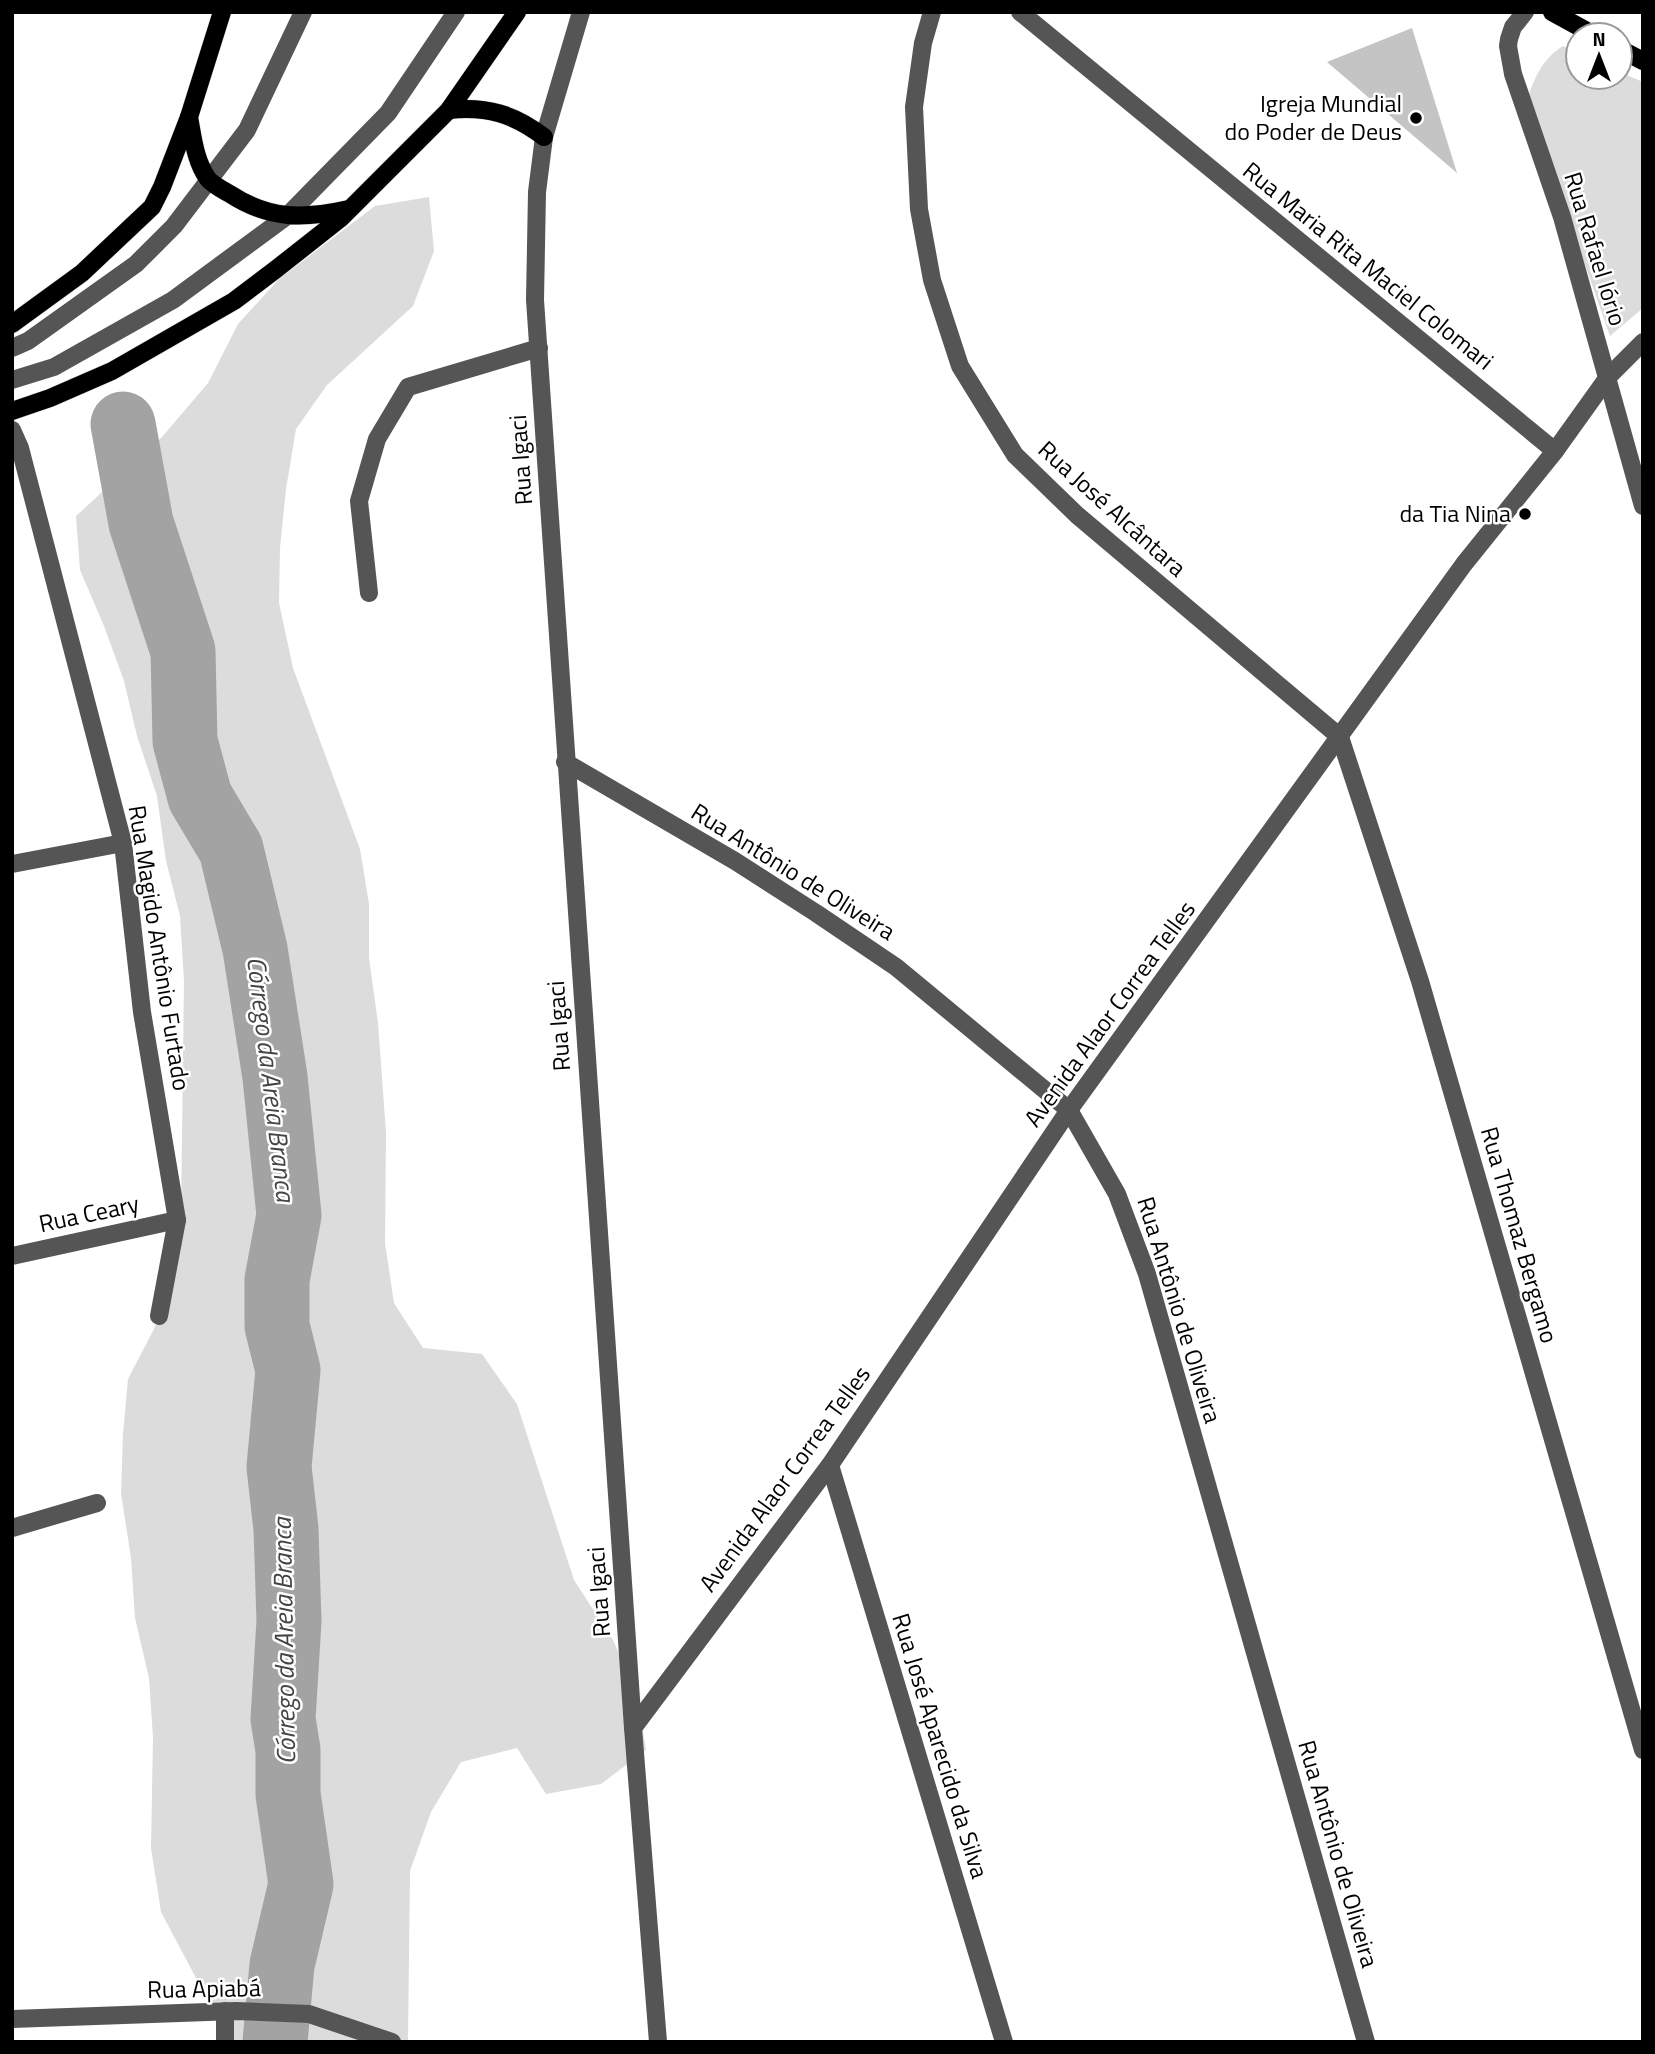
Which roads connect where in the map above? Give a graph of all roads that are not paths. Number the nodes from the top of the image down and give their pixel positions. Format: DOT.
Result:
graph roads {
  1 [pos="222,12"];
  2 [pos="303,12"];
  3 [pos="456,12"];
  4 [pos="517,12"];
  5 [pos="581,12"];
  6 [pos="932,12"];
  7 [pos="1020,12"];
  8 [pos="1525,12"];
  9 [pos="1552,12"];
  10 [pos="1568,21"];
  11 [pos="449,110"];
  12 [pos="189,117"];
  13 [pos="544,137"];
  14 [pos="209,180"];
  15 [pos="351,208"];
  16 [pos="286,216"];
  17 [pos="12,324"];
  18 [pos="1643,342"];
  19 [pos="12,348"];
  20 [pos="539,348"];
  21 [pos="1608,377"];
  22 [pos="12,380"];
  23 [pos="12,411"];
  24 [pos="12,430"];
  25 [pos="1555,450"];
  26 [pos="1643,506"];
  27 [pos="369,593"];
  28 [pos="1340,737"];
  29 [pos="565,762"];
  30 [pos="123,843"];
  31 [pos="12,864"];
  32 [pos="1069,1111"];
  33 [pos="177,1220"];
  34 [pos="12,1256"];
  35 [pos="159,1315"];
  36 [pos="830,1465"];
  37 [pos="97,1503"];
  38 [pos="12,1528"];
  39 [pos="633,1727"];
  40 [pos="1643,1750"];
  41 [pos="230,2011"];
  42 [pos="12,2019"];
  43 [pos="225,2042"];
  44 [pos="393,2042"];
  45 [pos="658,2042"];
  46 [pos="1004,2042"];
  47 [pos="1366,2042"];
  1 -- 12 [label="main road"];
  2 -- 14 [label="street"];
  3 -- 16 [label="street"];
  4 -- 11 [label="main road"];
  5 -- 13 [label="street, Rua Igaci"];
  6 -- 28 [label="street, Rua José Alcântara"];
  7 -- 25 [label="street, Rua Maria Rita Maciel Colomari"];
  8 -- 21 [label="street, Rua Rafael Iório"];
  9 -- 10 [label="main road"];
  11 -- 13 [label="main road"];
  11 -- 15 [label="main road"];
  12 -- 14 [label="main road"];
  12 -- 17 [label="main road"];
  13 -- 20 [label="street, Rua Igaci"];
  14 -- 16 [label="main road"];
  14 -- 19 [label="street"];
  15 -- 16 [label="main road"];
  15 -- 23 [label="main road"];
  16 -- 22 [label="street"];
  18 -- 21 [label="street, Avenida Alaor Correa Telles"];
  20 -- 27 [label="street"];
  20 -- 29 [label="street, Rua Igaci"];
  21 -- 25 [label="street, Avenida Alaor Correa Telles"];
  21 -- 26 [label="street, Rua Rafael Iório"];
  24 -- 30 [label="street, Rua Magido Antônio Furtado"];
  25 -- 28 [label="street, Avenida Alaor Correa Telles"];
  28 -- 32 [label="street, Avenida Alaor Correa Telles"];
  28 -- 40 [label="street, Rua Thomaz Bergamo"];
  29 -- 32 [label="street, Rua Antônio de Oliveira"];
  29 -- 39 [label="street, Rua Igaci"];
  30 -- 31 [label="street"];
  30 -- 33 [label="street, Rua Magido Antônio Furtado"];
  32 -- 36 [label="street, Avenida Alaor Correa Telles"];
  32 -- 47 [label="street, Rua Antônio de Oliveira"];
  33 -- 34 [label="street, Rua Ceary"];
  33 -- 35 [label="street, Rua Magido Antônio Furtado"];
  36 -- 39 [label="street, Avenida Alaor Correa Telles"];
  36 -- 46 [label="street, Rua José Aparecido da Silva"];
  37 -- 38 [label="street"];
  39 -- 45 [label="street, Rua Igaci"];
  41 -- 42 [label="street, Rua Apiabá"];
  41 -- 43 [label="street"];
  41 -- 44 [label="street, Rua Apiabá"];
}
